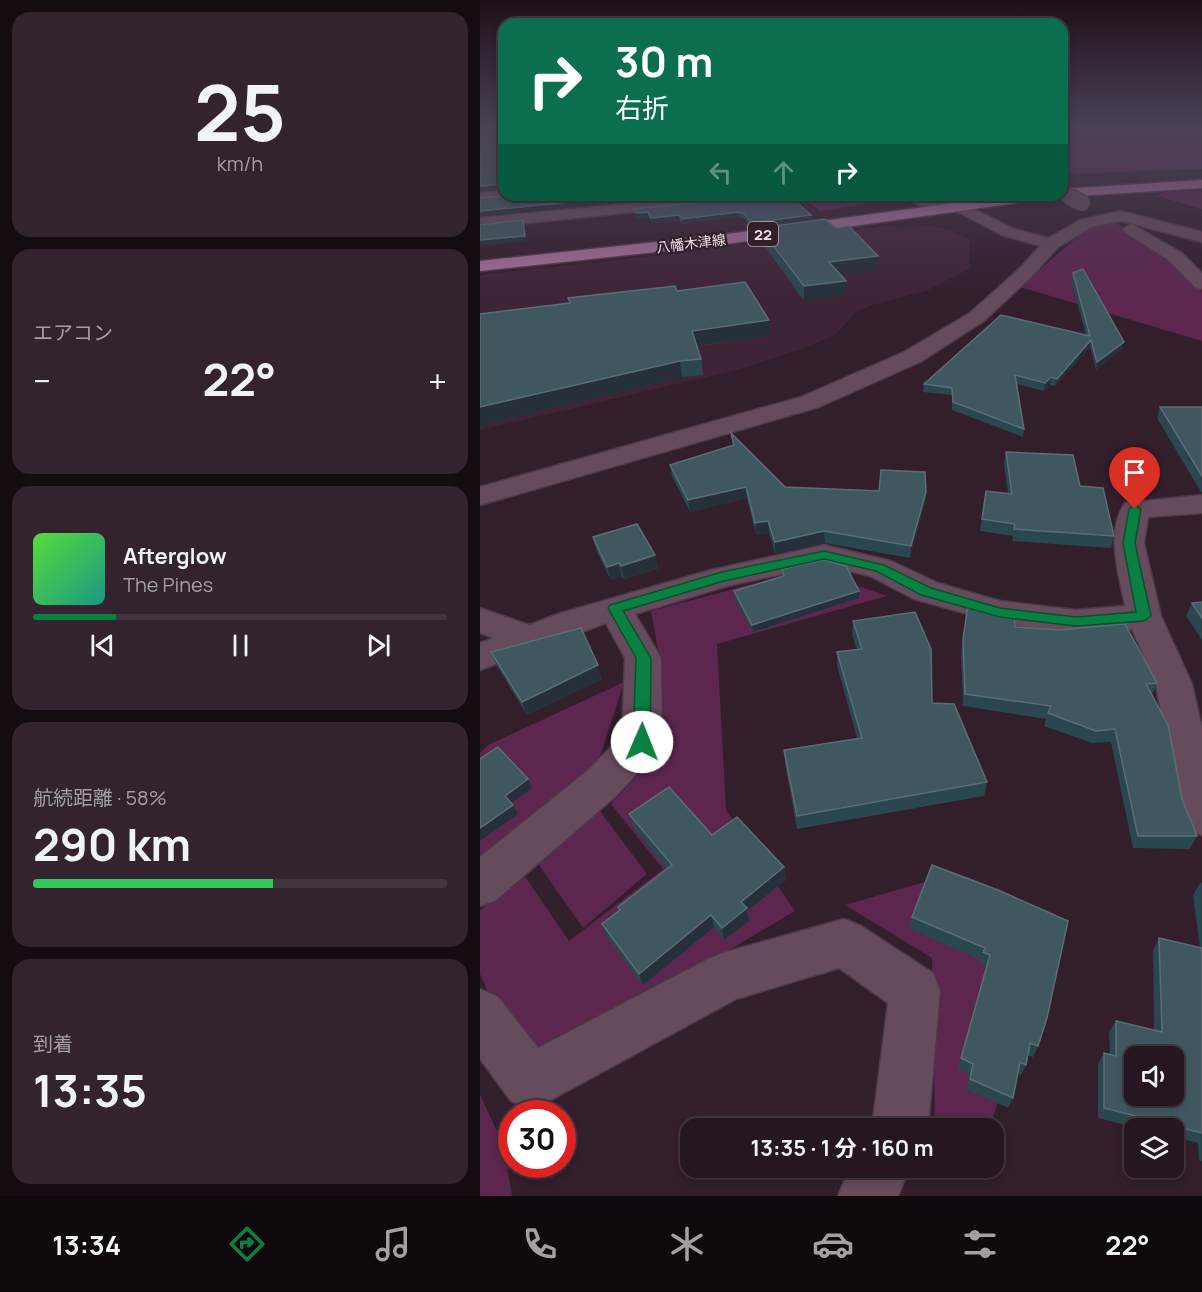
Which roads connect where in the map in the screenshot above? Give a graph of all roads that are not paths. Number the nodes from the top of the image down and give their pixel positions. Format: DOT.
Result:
graph roads {
  1 [pos="1096,184"];
  2 [pos="1202,184"];
  3 [pos="1068,186"];
  4 [pos="1068,192"];
  5 [pos="1068,195"];
  6 [pos="498,196"];
  7 [pos="480,197"];
  8 [pos="620,201"];
  9 [pos="705,201"];
  10 [pos="904,201"];
  11 [pos="928,201"];
  12 [pos="997,201"];
  13 [pos="957,206"];
  14 [pos="625,210"];
  15 [pos="1108,219"];
  16 [pos="480,223"];
  17 [pos="1202,237"];
  18 [pos="1051,244"];
  19 [pos="480,257"];
  20 [pos="480,266"];
  21 [pos="1202,283"];
  22 [pos="595,464"];
  23 [pos="480,496"];
  24 [pos="1202,504"];
  25 [pos="480,518"];
  26 [pos="615,608"];
  27 [pos="1144,616"];
  28 [pos="480,620"];
  29 [pos="527,637"];
  30 [pos="480,657"];
  31 [pos="1202,816"];
  32 [pos="480,885"];
  33 [pos="480,1015"];
  34 [pos="901,1118"];
  35 [pos="876,1178"];
  36 [pos="867,1196"];
  1 -- 3 [label="main road"];
  2 -- 4 [label="main road"];
  5 -- 15 [label="street, bridge"];
  6 -- 7 [label="street"];
  8 -- 14 [label="street"];
  9 -- 14 [label="street"];
  10 -- 19 [label="main road, 八幡木津線 / 22"];
  11 -- 13 [label="street"];
  12 -- 13 [label="main road, 八幡木津線 / 22"];
  13 -- 18 [label="street"];
  13 -- 20 [label="main road, 八幡木津線 / 22"];
  14 -- 16 [label="street"];
  15 -- 17 [label="street"];
  15 -- 18 [label="street"];
  15 -- 21 [label="street"];
  18 -- 22 [label="street"];
  22 -- 23 [label="street"];
  22 -- 25 [label="street"];
  24 -- 27 [label="street"];
  26 -- 27 [label="street"];
  26 -- 29 [label="street"];
  26 -- 32 [label="street"];
  27 -- 31 [label="street"];
  28 -- 29 [label="street"];
  29 -- 30 [label="street"];
  33 -- 34 [label="street"];
  35 -- 36 [label="street"];
}
